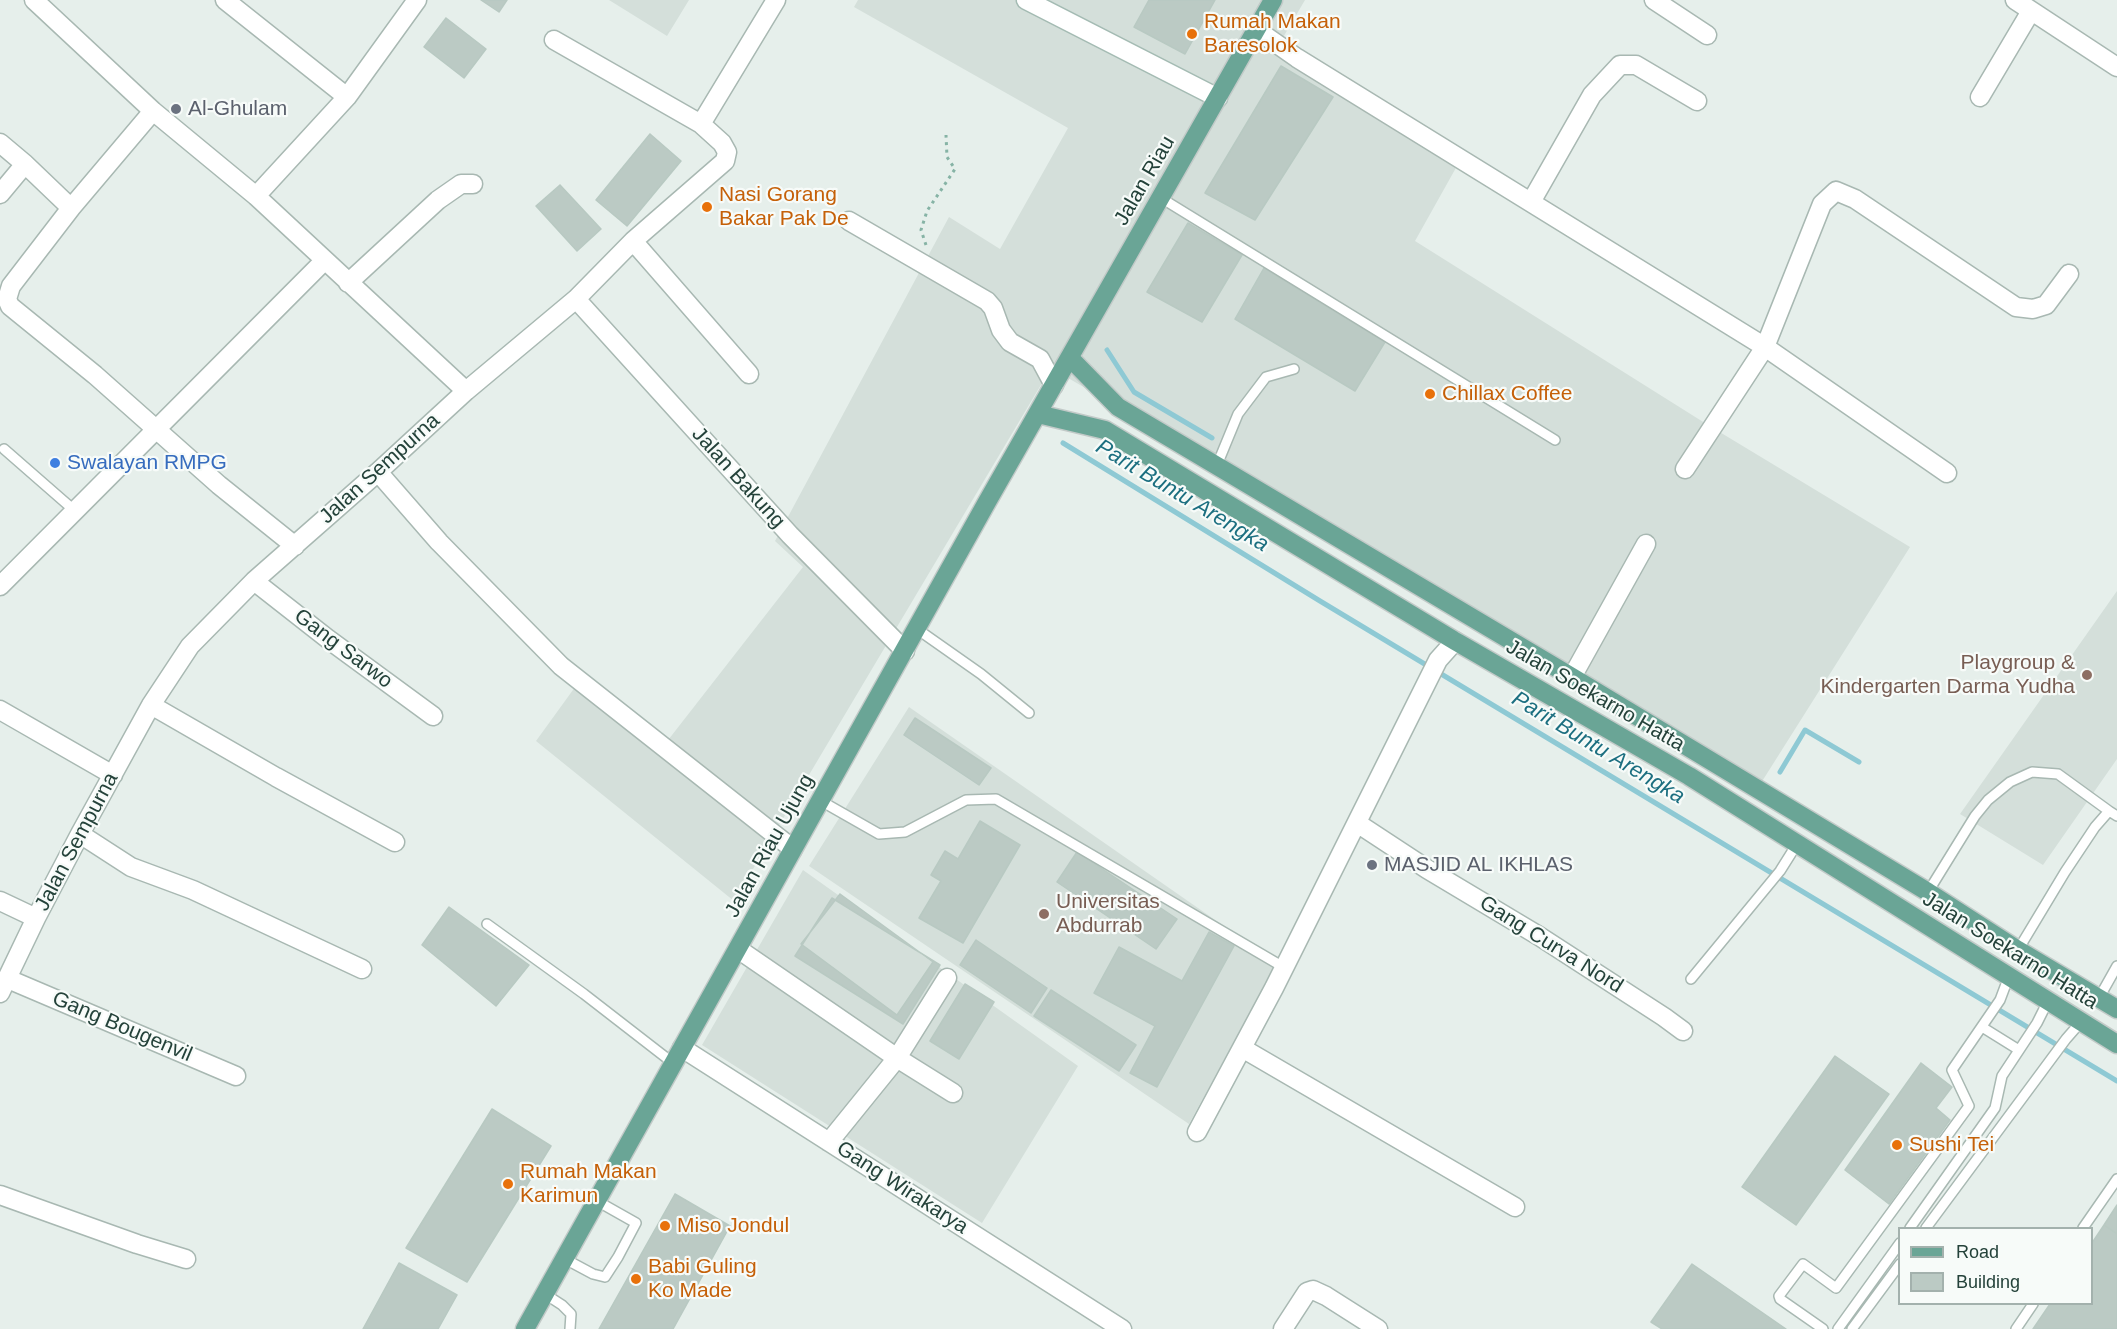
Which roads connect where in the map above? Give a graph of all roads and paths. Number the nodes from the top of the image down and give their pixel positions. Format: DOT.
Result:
graph roads {
  1 [pos="34,0"];
  2 [pos="225,0"];
  3 [pos="417,0"];
  4 [pos="776,0"];
  5 [pos="1026,0"];
  6 [pos="1273,0"];
  7 [pos="1654,0"];
  8 [pos="2015,0"];
  9 [pos="2031,11"];
  10 [pos="1257,30"];
  11 [pos="1707,35"];
  12 [pos="554,40"];
  13 [pos="2117,66"];
  14 [pos="347,97"];
  15 [pos="1980,97"];
  16 [pos="1218,98"];
  17 [pos="1697,101"];
  18 [pos="153,111"];
  19 [pos="701,124"];
  20 [pos="946,135"];
  21 [pos="0,143"];
  22 [pos="25,164"];
  23 [pos="473,184"];
  24 [pos="0,194"];
  25 [pos="256,196"];
  26 [pos="1161,198"];
  27 [pos="1531,202"];
  28 [pos="71,208"];
  29 [pos="849,220"];
  30 [pos="633,241"];
  31 [pos="324,261"];
  32 [pos="920,263"];
  33 [pos="2069,274"];
  34 [pos="348,284"];
  35 [pos="576,299"];
  36 [pos="1765,347"];
  37 [pos="1070,358"];
  38 [pos="1294,369"];
  39 [pos="749,375"];
  40 [pos="1054,385"];
  41 [pos="466,391"];
  42 [pos="1038,414"];
  43 [pos="157,429"];
  44 [pos="1555,440"];
  45 [pos="4,449"];
  46 [pos="1217,465"];
  47 [pos="1685,469"];
  48 [pos="378,472"];
  49 [pos="1947,473"];
  50 [pos="75,511"];
  51 [pos="1646,544"];
  52 [pos="295,546"];
  53 [pos="254,581"];
  54 [pos="0,586"];
  55 [pos="917,629"];
  56 [pos="1455,641"];
  57 [pos="905,651"];
  58 [pos="1572,677"];
  59 [pos="151,705"];
  60 [pos="0,710"];
  61 [pos="1029,713"];
  62 [pos="433,716"];
  63 [pos="113,775"];
  64 [pos="821,801"];
  65 [pos="2113,813"];
  66 [pos="1357,823"];
  67 [pos="80,834"];
  68 [pos="394,842"];
  69 [pos="1797,844"];
  70 [pos="793,849"];
  71 [pos="1928,892"];
  72 [pos="0,901"];
  73 [pos="36,918"];
  74 [pos="487,924"];
  75 [pos="738,949"];
  76 [pos="2018,950"];
  77 [pos="2117,966"];
  78 [pos="1285,968"];
  79 [pos="362,969"];
  80 [pos="2009,976"];
  81 [pos="947,978"];
  82 [pos="1691,979"];
  83 [pos="4,986"];
  84 [pos="2099,998"];
  85 [pos="2048,1001"];
  86 [pos="2117,1009"];
  87 [pos="1985,1023"];
  88 [pos="2080,1023"];
  89 [pos="1683,1031"];
  90 [pos="2117,1044"];
  91 [pos="1242,1048"];
  92 [pos="2019,1050"];
  93 [pos="677,1055"];
  94 [pos="897,1058"];
  95 [pos="236,1076"];
  96 [pos="952,1093"];
  97 [pos="1197,1132"];
  98 [pos="829,1142"];
  99 [pos="2117,1179"];
  100 [pos="0,1195"];
  101 [pos="597,1201"];
  102 [pos="1515,1207"];
  103 [pos="1911,1227"];
  104 [pos="1927,1227"];
  105 [pos="2084,1227"];
  106 [pos="1898,1244"];
  107 [pos="186,1259"];
  108 [pos="564,1259"];
  109 [pos="1898,1265"];
  110 [pos="545,1294"];
  111 [pos="2032,1305"];
  112 [pos="525,1329"];
  113 [pos="570,1329"];
  114 [pos="1122,1329"];
  115 [pos="1283,1329"];
  116 [pos="1378,1329"];
  117 [pos="1823,1329"];
  118 [pos="1838,1329"];
  119 [pos="1852,1329"];
  120 [pos="2016,1329"];
  1 -- 18 [label="street"];
  2 -- 14 [label="street"];
  3 -- 14 [label="street"];
  4 -- 19 [label="street"];
  5 -- 16 [label="street"];
  6 -- 10 [label="main road, Jalan Riau"];
  7 -- 11 [label="street"];
  8 -- 9 [label="street"];
  9 -- 13 [label="street"];
  9 -- 15 [label="street"];
  10 -- 16 [label="main road, Jalan Riau"];
  10 -- 27 [label="street"];
  12 -- 19 [label="street"];
  14 -- 25 [label="street"];
  16 -- 26 [label="main road, Jalan Riau"];
  17 -- 27 [label="street"];
  18 -- 25 [label="street"];
  18 -- 28 [label="street"];
  19 -- 30 [label="street, Jalan Sempurna"];
  20 -- 32 [label="path"];
  21 -- 22 [label="street"];
  22 -- 24 [label="street"];
  22 -- 28 [label="street"];
  23 -- 34 [label="street"];
  25 -- 31 [label="street"];
  26 -- 37 [label="main road, Jalan Riau"];
  26 -- 44 [label="lane"];
  27 -- 36 [label="street"];
  28 -- 43 [label="street"];
  29 -- 32 [label="street"];
  30 -- 35 [label="street, Jalan Sempurna"];
  30 -- 39 [label="street"];
  31 -- 34 [label="street"];
  31 -- 43 [label="street"];
  32 -- 40 [label="street"];
  33 -- 36 [label="street"];
  34 -- 41 [label="street"];
  35 -- 41 [label="street, Jalan Sempurna"];
  35 -- 57 [label="street, Jalan Bakung"];
  36 -- 47 [label="street"];
  36 -- 49 [label="street"];
  37 -- 40 [label="main road, Jalan Riau"];
  37 -- 46 [label="main road, Jalan Soekarno Hatta"];
  38 -- 46 [label="lane"];
  40 -- 42 [label="main road, Jalan Riau Ujung"];
  41 -- 48 [label="street, Jalan Sempurna"];
  42 -- 55 [label="main road, Jalan Riau Ujung"];
  42 -- 56 [label="main road, Jalan Soekarno Hatta"];
  43 -- 50 [label="street"];
  43 -- 52 [label="street"];
  45 -- 50 [label="lane"];
  46 -- 58 [label="main road, Jalan Soekarno Hatta"];
  48 -- 52 [label="street, Jalan Sempurna"];
  48 -- 70 [label="street"];
  50 -- 54 [label="street"];
  51 -- 58 [label="street"];
  52 -- 53 [label="street, Jalan Sempurna"];
  53 -- 59 [label="street, Jalan Sempurna"];
  53 -- 62 [label="street, Gang Sarwo"];
  55 -- 57 [label="main road, Jalan Riau Ujung"];
  55 -- 61 [label="lane"];
  56 -- 66 [label="street"];
  56 -- 69 [label="main road, Jalan Soekarno Hatta"];
  57 -- 64 [label="main road, Jalan Riau Ujung"];
  58 -- 71 [label="main road, Jalan Soekarno Hatta"];
  59 -- 63 [label="street, Jalan Sempurna"];
  59 -- 68 [label="street"];
  60 -- 63 [label="street"];
  63 -- 67 [label="street, Jalan Sempurna"];
  64 -- 70 [label="main road, Jalan Riau Ujung"];
  64 -- 78 [label="lane"];
  65 -- 71 [label="lane"];
  65 -- 76 [label="lane"];
  66 -- 78 [label="street"];
  66 -- 89 [label="street, Gang Curva Nord"];
  67 -- 73 [label="street, Jalan Sempurna"];
  67 -- 79 [label="street"];
  69 -- 80 [label="main road, Jalan Soekarno Hatta"];
  69 -- 82 [label="lane"];
  70 -- 75 [label="main road, Jalan Riau Ujung"];
  71 -- 76 [label="main road, Jalan Soekarno Hatta"];
  72 -- 73 [label="street"];
  73 -- 83 [label="street, Jalan Sempurna"];
  74 -- 93 [label="lane"];
  75 -- 93 [label="main road, Jalan Riau Ujung"];
  75 -- 94 [label="street"];
  76 -- 84 [label="main road, Jalan Soekarno Hatta"];
  77 -- 84 [label="lane"];
  78 -- 91 [label="street"];
  80 -- 85 [label="main road, Jalan Soekarno Hatta"];
  80 -- 87 [label="lane"];
  81 -- 94 [label="street"];
  83 -- 95 [label="street, Gang Bougenvil"];
  84 -- 86 [label="main road, Jalan Soekarno Hatta"];
  85 -- 88 [label="main road, Jalan Soekarno Hatta"];
  85 -- 92 [label="lane"];
  87 -- 92 [label="lane"];
  87 -- 117 [label="lane"];
  88 -- 90 [label="main road, Jalan Soekarno Hatta"];
  88 -- 104 [label="lane"];
  91 -- 97 [label="street"];
  91 -- 102 [label="street"];
  92 -- 103 [label="lane"];
  93 -- 98 [label="street, Gang Wirakarya"];
  93 -- 101 [label="main road, Jalan Riau Ujung"];
  94 -- 96 [label="street"];
  94 -- 98 [label="street"];
  98 -- 114 [label="street, Gang Wirakarya"];
  99 -- 105 [label="lane"];
  100 -- 107 [label="street"];
  101 -- 108 [label="main road, Jalan Riau Ujung"];
  101 -- 108 [label="lane"];
  106 -- 118 [label="lane"];
  108 -- 110 [label="main road, Jalan Riau Ujung"];
  109 -- 119 [label="lane"];
  110 -- 112 [label="main road, Jalan Riau Ujung"];
  110 -- 113 [label="lane"];
  111 -- 120 [label="lane"];
  115 -- 116 [label="street"];
}
